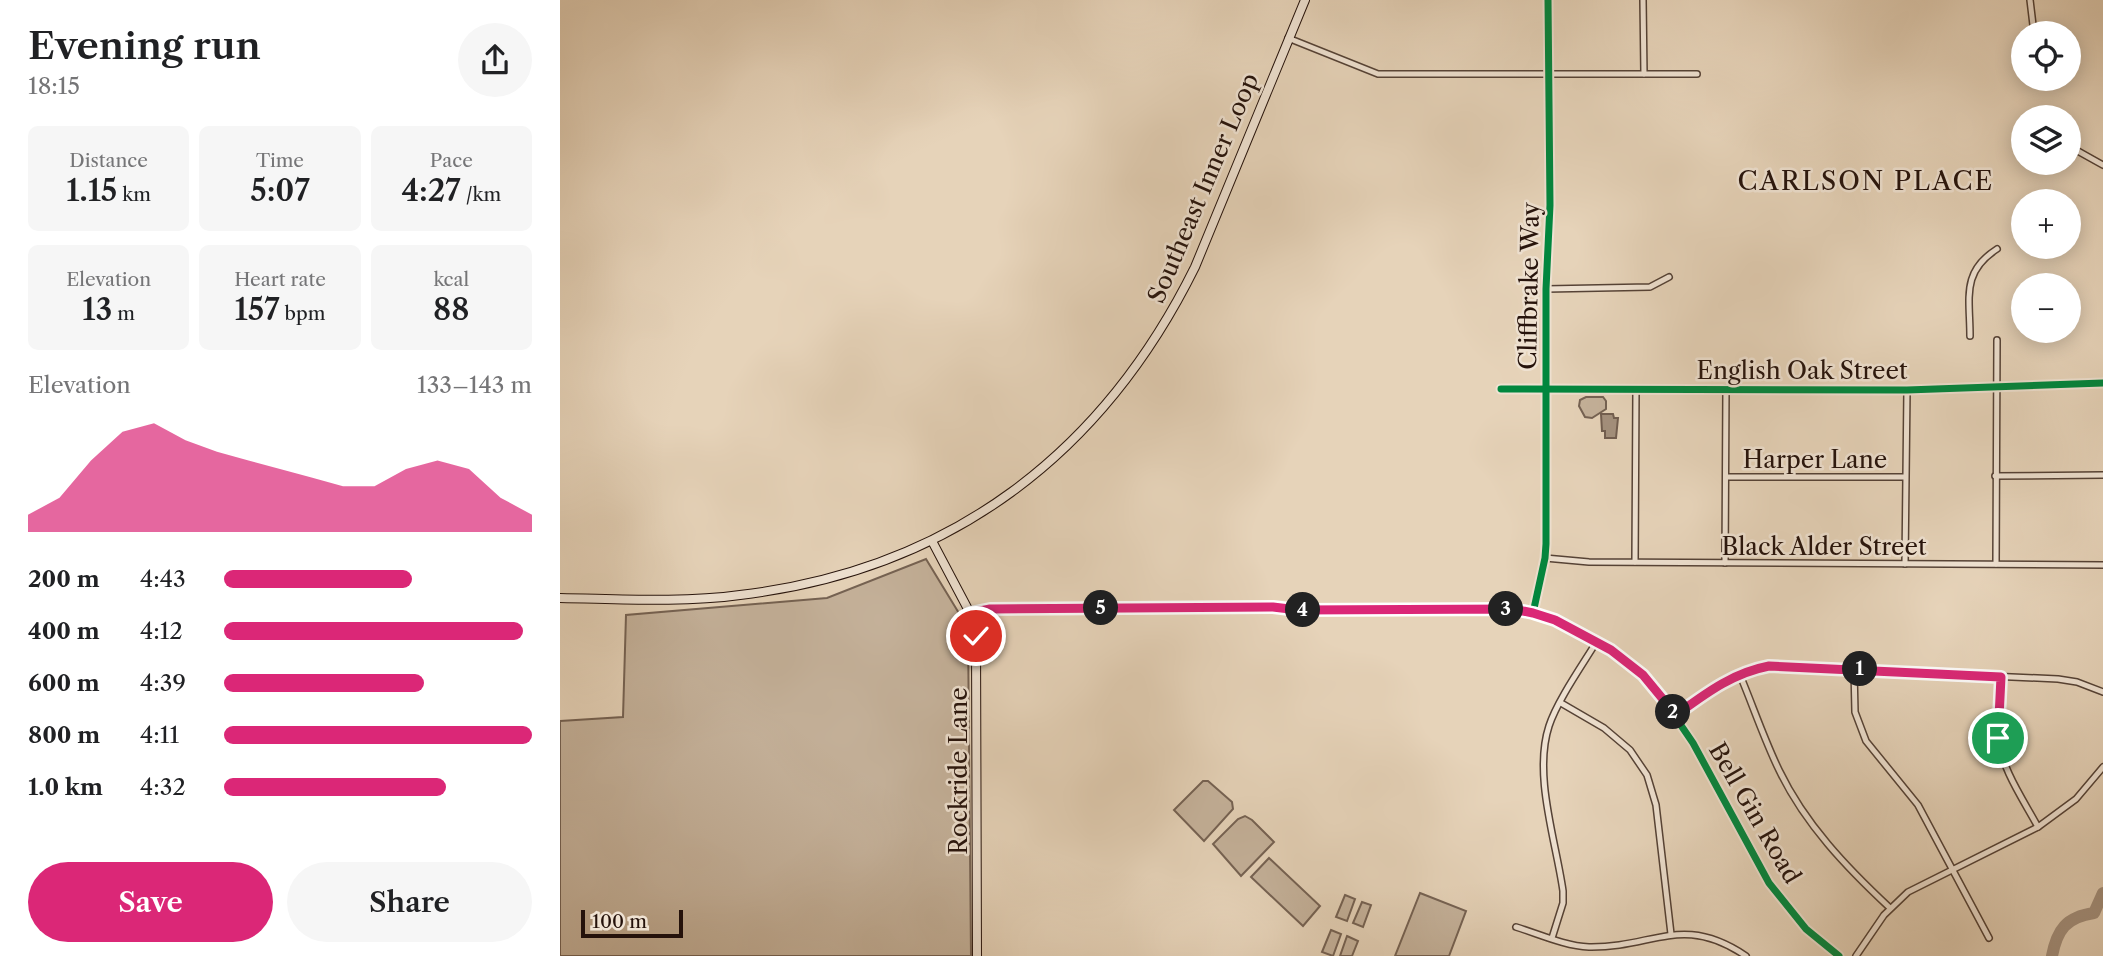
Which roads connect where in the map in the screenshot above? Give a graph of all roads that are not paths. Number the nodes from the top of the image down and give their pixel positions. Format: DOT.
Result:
graph roads {
  1 [pos="1305,0"];
  2 [pos="1548,0"];
  3 [pos="1643,0"];
  4 [pos="2029,0"];
  5 [pos="2032,21"];
  6 [pos="1288,38"];
  7 [pos="1549,74"];
  8 [pos="1644,74"];
  9 [pos="1697,74"];
  10 [pos="2081,153"];
  11 [pos="2103,165"];
  12 [pos="1997,249"];
  13 [pos="1669,277"];
  14 [pos="1546,289"];
  15 [pos="1970,336"];
  16 [pos="1997,340"];
  17 [pos="2103,383"];
  18 [pos="1636,388"];
  19 [pos="1726,388"];
  20 [pos="1996,388"];
  21 [pos="1501,389"];
  22 [pos="1546,389"];
  23 [pos="1907,390"];
  24 [pos="2103,475"];
  25 [pos="1995,476"];
  26 [pos="1726,477"];
  27 [pos="1905,477"];
  28 [pos="932,541"];
  29 [pos="1545,558"];
  30 [pos="1635,562"];
  31 [pos="1725,563"];
  32 [pos="1905,564"];
  33 [pos="1996,565"];
  34 [pos="2103,565"];
  35 [pos="560,598"];
  36 [pos="970,613"];
  37 [pos="1533,613"];
  38 [pos="1597,641"];
  39 [pos="1854,669"];
  40 [pos="1740,675"];
  41 [pos="2001,677"];
  42 [pos="2103,692"];
  43 [pos="1561,703"];
  44 [pos="1676,715"];
  45 [pos="2103,767"];
  46 [pos="2038,827"];
  47 [pos="1953,869"];
  48 [pos="1890,908"];
  49 [pos="1516,927"];
  50 [pos="1671,934"];
  51 [pos="1552,938"];
  52 [pos="1989,938"];
  53 [pos="977,956"];
  54 [pos="1746,956"];
  55 [pos="1839,956"];
  56 [pos="1856,956"];
  1 -- 6 [label="main road, Southeast Inner Loop"];
  2 -- 7 [label="street, Cliffbrake Way"];
  3 -- 8 [label="street"];
  4 -- 5 [label="street"];
  6 -- 7 [label="street"];
  6 -- 28 [label="main road, Southeast Inner Loop"];
  7 -- 8 [label="street"];
  7 -- 14 [label="street, Cliffbrake Way"];
  8 -- 9 [label="street"];
  10 -- 11 [label="street"];
  12 -- 15 [label="street"];
  13 -- 14 [label="street"];
  14 -- 22 [label="street, Cliffbrake Way"];
  16 -- 20 [label="street"];
  17 -- 20 [label="street, English Oak Street"];
  18 -- 19 [label="street, English Oak Street"];
  18 -- 22 [label="street, English Oak Street"];
  18 -- 30 [label="street"];
  19 -- 23 [label="street, English Oak Street"];
  19 -- 26 [label="street"];
  20 -- 23 [label="street, English Oak Street"];
  20 -- 25 [label="street"];
  21 -- 22 [label="street, English Oak Street"];
  22 -- 29 [label="street, Cliffbrake Way"];
  23 -- 27 [label="street"];
  24 -- 25 [label="street"];
  25 -- 33 [label="street"];
  26 -- 27 [label="street, Harper Lane"];
  26 -- 31 [label="street"];
  27 -- 32 [label="street"];
  28 -- 35 [label="main road, Southeast Inner Loop"];
  28 -- 36 [label="main road, Rockride Lane"];
  29 -- 30 [label="street, Black Alder Street"];
  29 -- 37 [label="street, Cliffbrake Way"];
  30 -- 31 [label="street, Black Alder Street"];
  31 -- 32 [label="street, Black Alder Street"];
  32 -- 33 [label="street, Black Alder Street"];
  33 -- 34 [label="street, Black Alder Street"];
  36 -- 37 [label="street, Bell Gin Road"];
  36 -- 53 [label="main road, Rockride Lane"];
  37 -- 38 [label="street, Bell Gin Road"];
  38 -- 43 [label="street"];
  38 -- 44 [label="street, Bell Gin Road"];
  39 -- 40 [label="street"];
  39 -- 41 [label="street"];
  39 -- 47 [label="street"];
  40 -- 44 [label="street"];
  40 -- 48 [label="street"];
  41 -- 42 [label="street"];
  41 -- 46 [label="street"];
  43 -- 50 [label="street"];
  43 -- 51 [label="street"];
  44 -- 55 [label="street, Bell Gin Road"];
  45 -- 46 [label="street"];
  46 -- 47 [label="street"];
  47 -- 48 [label="street"];
  47 -- 52 [label="street"];
  48 -- 56 [label="street"];
  49 -- 51 [label="street"];
  50 -- 51 [label="street"];
  50 -- 54 [label="street"];
}
